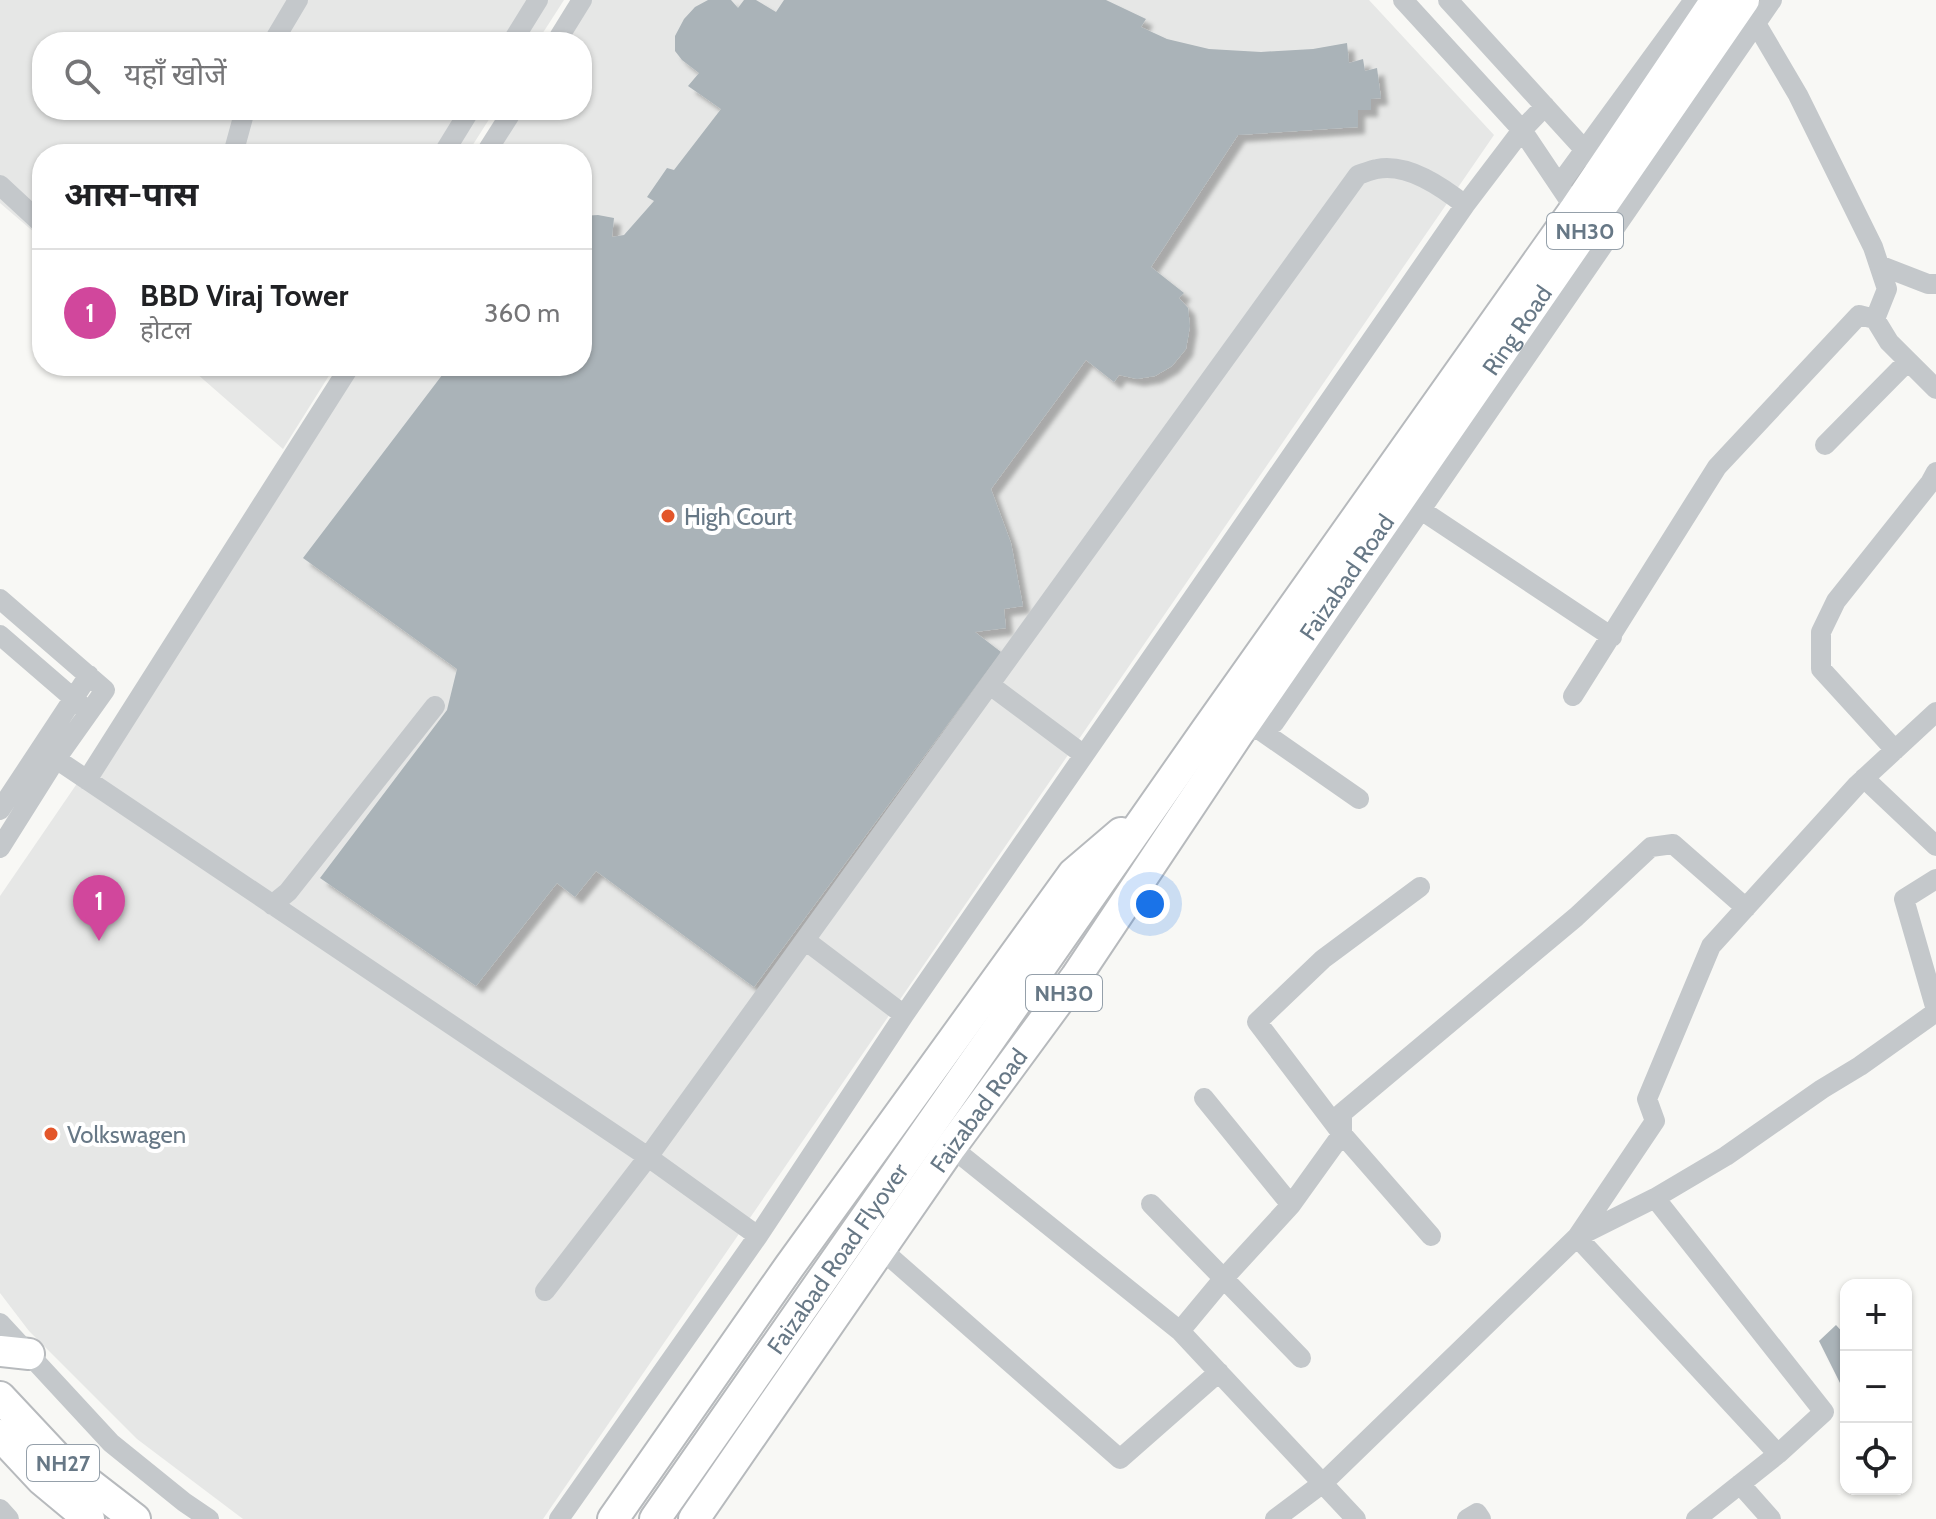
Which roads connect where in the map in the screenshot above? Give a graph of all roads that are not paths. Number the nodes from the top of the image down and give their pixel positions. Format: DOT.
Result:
graph roads {
  1 [pos="298,0"];
  2 [pos="538,0"];
  3 [pos="582,0"];
  4 [pos="1403,0"];
  5 [pos="1448,0"];
  6 [pos="1694,0"];
  7 [pos="1746,5"];
  8 [pos="279,32"];
  9 [pos="518,32"];
  10 [pos="562,32"];
  11 [pos="1545,106"];
  12 [pos="242,120"];
  13 [pos="464,120"];
  14 [pos="507,120"];
  15 [pos="1522,130"];
  16 [pos="236,144"];
  17 [pos="449,144"];
  18 [pos="491,144"];
  19 [pos="1593,160"];
  20 [pos="0,185"];
  21 [pos="1567,197"];
  22 [pos="1465,205"];
  23 [pos="32,215"];
  24 [pos="1879,265"];
  25 [pos="1936,284"];
  26 [pos="1875,319"];
  27 [pos="1908,361"];
  28 [pos="344,376"];
  29 [pos="1936,389"];
  30 [pos="1825,445"];
  31 [pos="1425,462"];
  32 [pos="1936,472"];
  33 [pos="1411,504"];
  34 [pos="0,599"];
  35 [pos="0,635"];
  36 [pos="1612,637"];
  37 [pos="89,675"];
  38 [pos="990,685"];
  39 [pos="1573,696"];
  40 [pos="74,699"];
  41 [pos="435,706"];
  42 [pos="1936,712"];
  43 [pos="90,713"];
  44 [pos="1247,731"];
  45 [pos="1895,750"];
  46 [pos="1084,755"];
  47 [pos="56,759"];
  48 [pos="1864,778"];
  49 [pos="87,780"];
  50 [pos="1359,799"];
  51 [pos="1156,802"];
  52 [pos="0,810"];
  53 [pos="1936,846"];
  54 [pos="0,848"];
  55 [pos="1936,879"];
  56 [pos="1420,887"];
  57 [pos="272,905"];
  58 [pos="1746,908"];
  59 [pos="805,940"];
  60 [pos="1936,1011"];
  61 [pos="904,1015"];
  62 [pos="1204,1098"];
  63 [pos="1342,1134"];
  64 [pos="951,1147"];
  65 [pos="648,1157"];
  66 [pos="1655,1198"];
  67 [pos="1151,1204"];
  68 [pos="1291,1205"];
  69 [pos="758,1236"];
  70 [pos="1431,1236"];
  71 [pos="1577,1237"];
  72 [pos="881,1249"];
  73 [pos="1224,1278"];
  74 [pos="545,1291"];
  75 [pos="0,1323"];
  76 [pos="1180,1331"];
  77 [pos="14,1353"];
  78 [pos="1301,1358"];
  79 [pos="1219,1372"];
  80 [pos="0,1397"];
  81 [pos="0,1435"];
  82 [pos="1778,1454"];
  83 [pos="1323,1483"];
  84 [pos="1740,1484"];
  85 [pos="0,1509"];
  86 [pos="9,1519"];
  87 [pos="89,1519"];
  88 [pos="135,1519"];
  89 [pos="209,1519"];
  90 [pos="559,1519"];
  91 [pos="613,1519"];
  92 [pos="655,1519"];
  93 [pos="694,1519"];
  94 [pos="1275,1519"];
  95 [pos="1356,1519"];
  96 [pos="1467,1519"];
  97 [pos="1481,1519"];
  98 [pos="1696,1519"];
  99 [pos="1771,1519"];
  1 -- 8 [label="street"];
  2 -- 9 [label="street"];
  3 -- 10 [label="street"];
  4 -- 15 [label="street"];
  5 -- 11 [label="street"];
  6 -- 19 [label="street"];
  7 -- 19 [label="highway, Faizabad Road / NH30"];
  7 -- 24 [label="street"];
  7 -- 31 [label="highway, Ring Road / NH30"];
  7 -- 33 [label="street"];
  11 -- 15 [label="street"];
  11 -- 19 [label="street"];
  12 -- 16 [label="street"];
  13 -- 17 [label="street"];
  14 -- 18 [label="street"];
  15 -- 21 [label="street"];
  15 -- 22 [label="street"];
  19 -- 21 [label="highway, Faizabad Road / NH30"];
  20 -- 23 [label="street"];
  21 -- 51 [label="highway, Faizabad Road / NH30"];
  22 -- 38 [label="street"];
  22 -- 46 [label="street"];
  24 -- 25 [label="street"];
  24 -- 26 [label="street"];
  26 -- 27 [label="street"];
  26 -- 36 [label="street"];
  27 -- 29 [label="street"];
  27 -- 30 [label="street"];
  28 -- 49 [label="street"];
  31 -- 33 [label="highway, Faizabad Road / NH30"];
  32 -- 45 [label="street"];
  33 -- 36 [label="street"];
  33 -- 44 [label="highway, Faizabad Road / NH30"];
  34 -- 37 [label="street"];
  35 -- 40 [label="street"];
  36 -- 39 [label="street"];
  37 -- 40 [label="street"];
  37 -- 43 [label="street"];
  38 -- 46 [label="street"];
  38 -- 59 [label="street"];
  40 -- 43 [label="street"];
  40 -- 52 [label="street"];
  41 -- 57 [label="street"];
  42 -- 45 [label="street"];
  43 -- 47 [label="street"];
  44 -- 50 [label="street"];
  44 -- 64 [label="highway, Faizabad Road / NH30"];
  45 -- 48 [label="street"];
  46 -- 61 [label="street"];
  47 -- 49 [label="street"];
  47 -- 54 [label="street"];
  48 -- 53 [label="street"];
  48 -- 58 [label="street"];
  49 -- 57 [label="street"];
  51 -- 91 [label="highway, NH30"];
  51 -- 92 [label="highway, Faizabad Road Flyover"];
  55 -- 60 [label="street"];
  56 -- 63 [label="street"];
  57 -- 65 [label="street"];
  58 -- 63 [label="street"];
  58 -- 71 [label="street"];
  59 -- 61 [label="street"];
  59 -- 65 [label="street"];
  60 -- 66 [label="street"];
  61 -- 69 [label="street"];
  62 -- 68 [label="street"];
  63 -- 68 [label="street"];
  63 -- 70 [label="street"];
  64 -- 72 [label="highway, Faizabad Road / NH30"];
  64 -- 76 [label="street"];
  65 -- 69 [label="street"];
  65 -- 74 [label="street"];
  66 -- 71 [label="street"];
  66 -- 82 [label="street"];
  67 -- 73 [label="street"];
  68 -- 73 [label="street"];
  69 -- 90 [label="street"];
  71 -- 82 [label="street"];
  71 -- 83 [label="street"];
  72 -- 79 [label="street"];
  72 -- 93 [label="highway, Faizabad Road / NH30"];
  73 -- 76 [label="street"];
  73 -- 78 [label="street"];
  75 -- 77 [label="street"];
  76 -- 79 [label="street"];
  77 -- 89 [label="street"];
  79 -- 83 [label="street"];
  80 -- 88 [label="highway, NH27"];
  81 -- 87 [label="highway, NH27"];
  82 -- 84 [label="street"];
  83 -- 94 [label="street"];
  83 -- 95 [label="street"];
  84 -- 98 [label="street"];
  84 -- 99 [label="street"];
  85 -- 86 [label="street"];
  96 -- 97 [label="street"];
}
